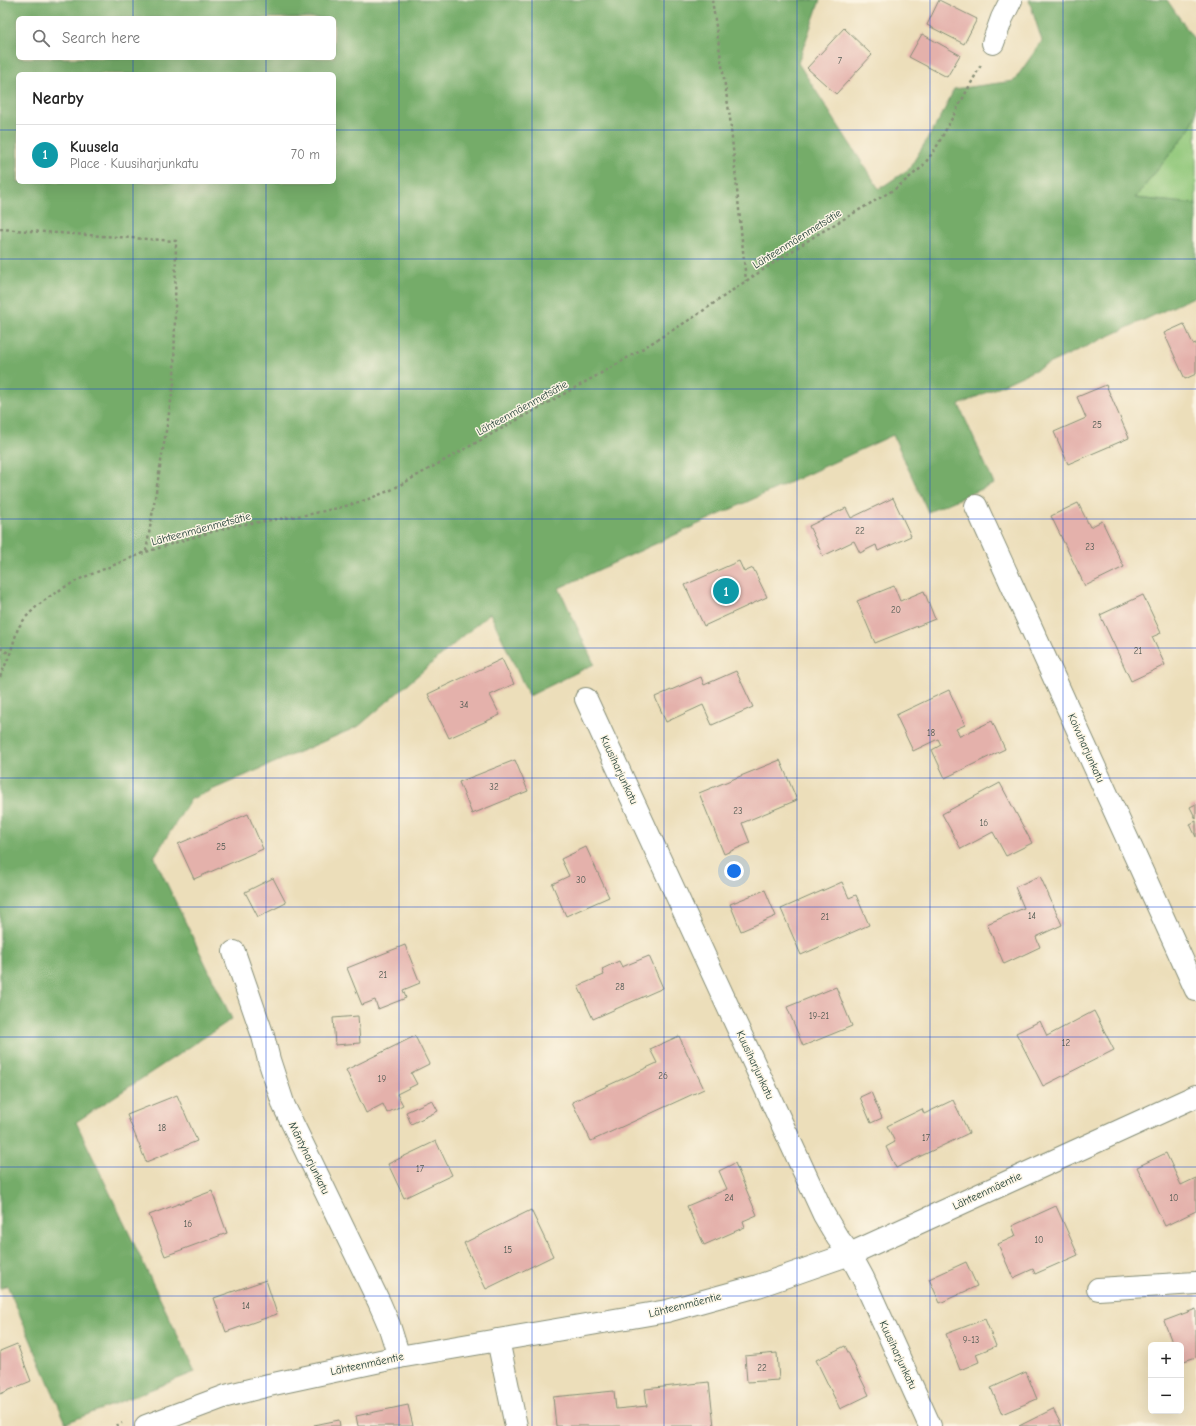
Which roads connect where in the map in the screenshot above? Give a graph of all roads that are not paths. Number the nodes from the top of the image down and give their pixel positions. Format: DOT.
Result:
graph roads {
  1 [pos="1011,0"];
  2 [pos="993,43"];
  3 [pos="976,506"];
  4 [pos="586,699"];
  5 [pos="234,952"];
  6 [pos="1196,990"];
  7 [pos="1196,1096"];
  8 [pos="850,1254"];
  9 [pos="1196,1283"];
  10 [pos="1098,1289"];
  11 [pos="498,1340"];
  12 [pos="399,1357"];
  13 [pos="146,1426"];
  14 [pos="516,1426"];
  15 [pos="930,1426"];
  1 -- 2 [label="street"];
  3 -- 6 [label="street, Koivuharjunkatu"];
  4 -- 8 [label="street, Kuusiharjunkatu"];
  5 -- 12 [label="street, Mäntyharjunkatu"];
  7 -- 8 [label="street, Lähteenmäentie"];
  8 -- 11 [label="street, Lähteenmäentie"];
  8 -- 15 [label="street, Kuusiharjunkatu"];
  9 -- 10 [label="street"];
  11 -- 12 [label="street, Lähteenmäentie"];
  11 -- 14 [label="street"];
  12 -- 13 [label="street, Lähteenmäentie"];
}
